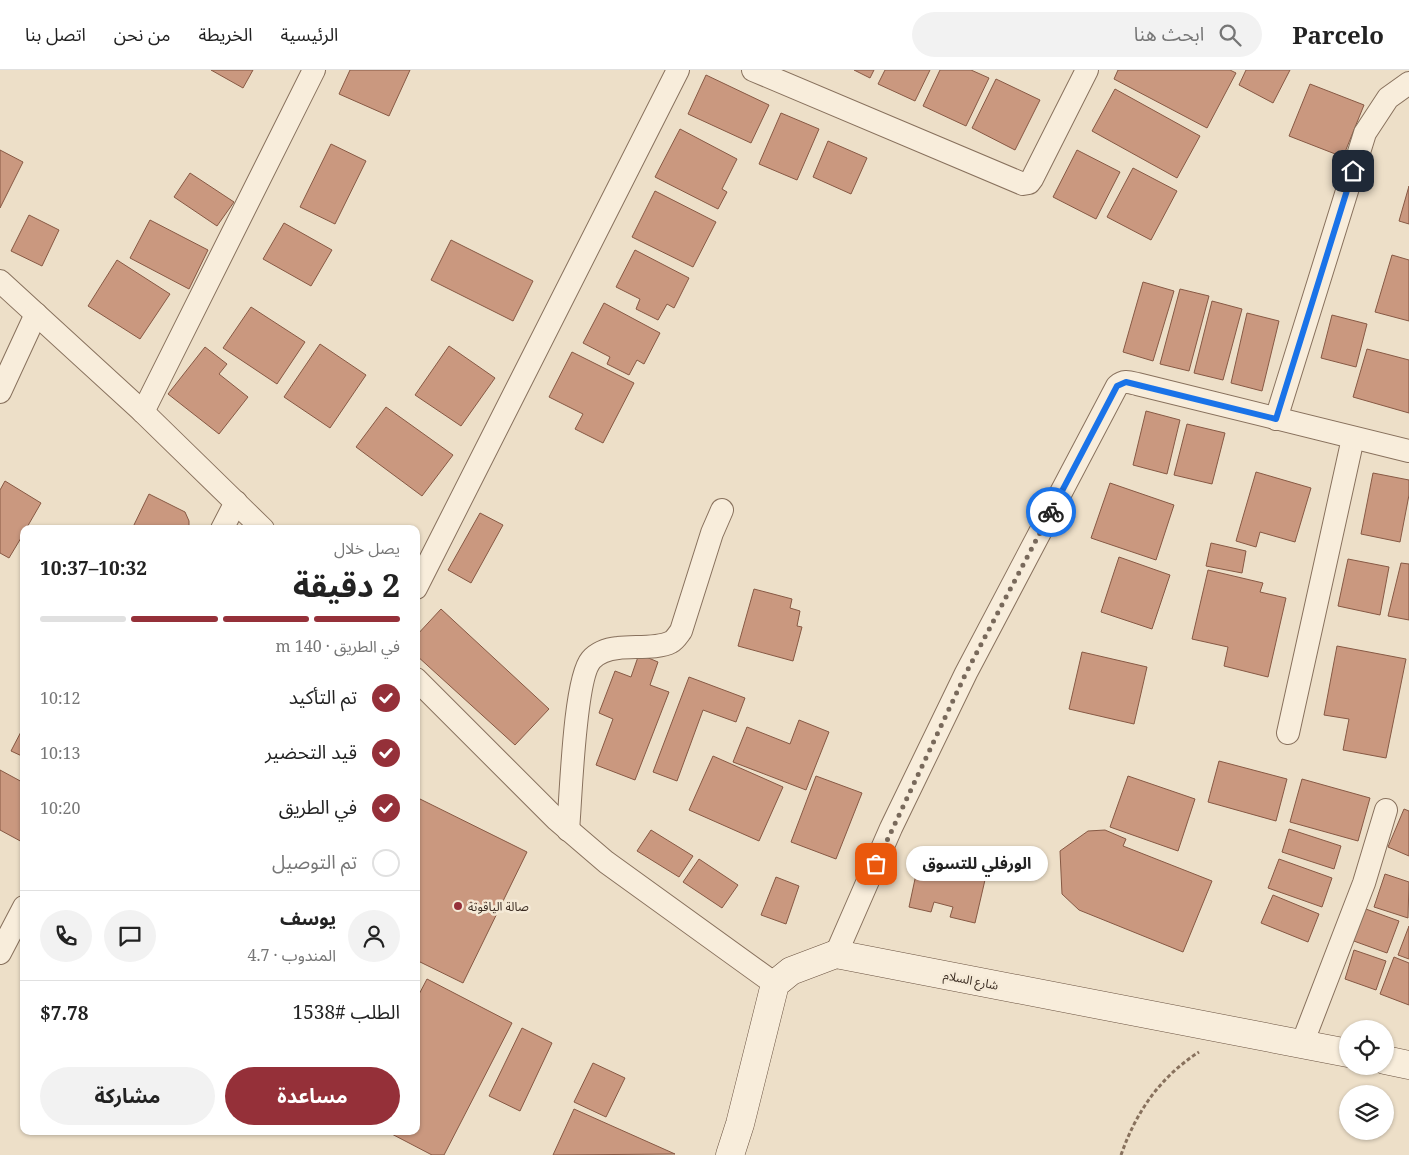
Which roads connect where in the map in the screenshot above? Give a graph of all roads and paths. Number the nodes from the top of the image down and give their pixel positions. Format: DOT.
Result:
graph roads {
  1 [pos="314,70"];
  2 [pos="678,70"];
  3 [pos="753,70"];
  4 [pos="1087,70"];
  5 [pos="790,77"];
  6 [pos="1409,83"];
  7 [pos="0,281"];
  8 [pos="36,314"];
  9 [pos="0,392"];
  10 [pos="143,412"];
  11 [pos="1276,419"];
  12 [pos="1353,438"];
  13 [pos="1409,451"];
  14 [pos="236,502"];
  15 [pos="722,510"];
  16 [pos="224,525"];
  17 [pos="259,525"];
  18 [pos="420,580"];
  19 [pos="420,683"];
  20 [pos="1288,733"];
  21 [pos="1386,810"];
  22 [pos="568,830"];
  23 [pos="20,915"];
  24 [pos="0,953"];
  25 [pos="836,954"];
  26 [pos="775,984"];
  27 [pos="1236,1031"];
  28 [pos="1302,1044"];
  29 [pos="1339,1051"];
  30 [pos="1394,1062"];
  31 [pos="1409,1065"];
  32 [pos="730,1155"];
  33 [pos="1121,1155"];
  1 -- 10 [label="street"];
  2 -- 18 [label="street"];
  3 -- 5 [label="street"];
  4 -- 5 [label="street"];
  6 -- 11 [label="street"];
  7 -- 8 [label="street"];
  8 -- 9 [label="street"];
  8 -- 10 [label="street"];
  10 -- 14 [label="street"];
  11 -- 12 [label="street"];
  11 -- 25 [label="street"];
  12 -- 13 [label="street"];
  12 -- 20 [label="street"];
  14 -- 16 [label="street"];
  14 -- 17 [label="street"];
  15 -- 22 [label="street"];
  19 -- 22 [label="street"];
  21 -- 28 [label="street"];
  22 -- 26 [label="street"];
  23 -- 24 [label="street"];
  25 -- 26 [label="main road"];
  25 -- 27 [label="main road, شارع السلام"];
  26 -- 32 [label="main road"];
  27 -- 28 [label="main road, شارع السلام"];
  27 -- 33 [label="path"];
  28 -- 29 [label="main road, شارع السلام"];
  30 -- 31 [label="main road"];
}
